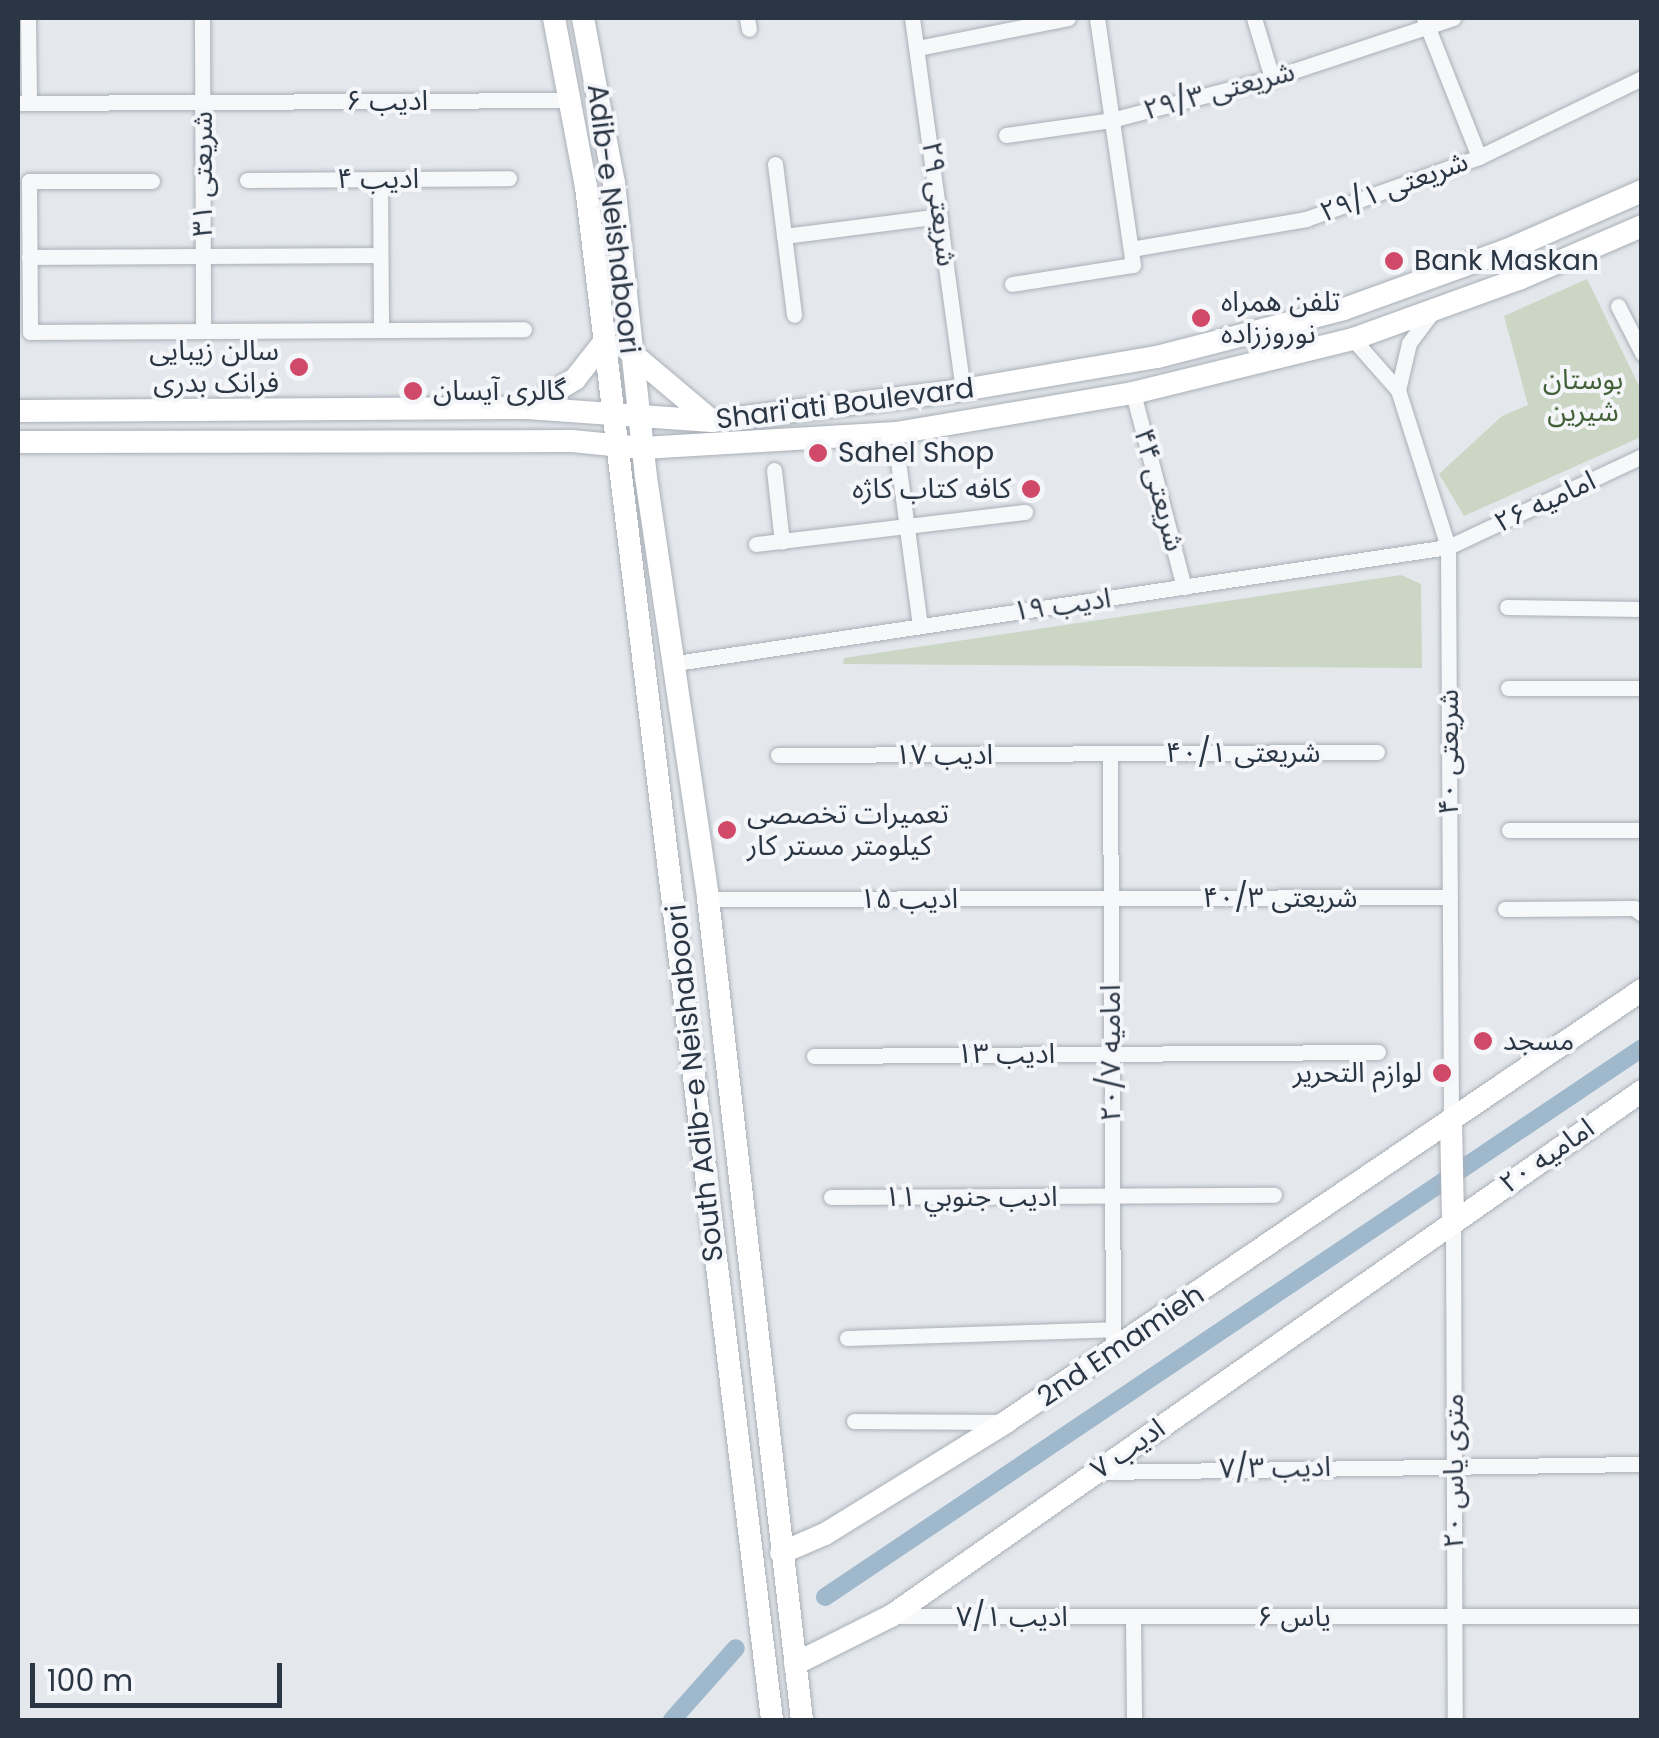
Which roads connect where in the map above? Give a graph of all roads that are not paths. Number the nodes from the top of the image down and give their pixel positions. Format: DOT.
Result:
graph roads {
  1 [pos="28,18"];
  2 [pos="202,18"];
  3 [pos="554,18"];
  4 [pos="582,18"];
  5 [pos="912,18"];
  6 [pos="1068,18"];
  7 [pos="1097,18"];
  8 [pos="1254,18"];
  9 [pos="1453,18"];
  10 [pos="1427,24"];
  11 [pos="918,48"];
  12 [pos="1272,78"];
  13 [pos="1642,78"];
  14 [pos="571,100"];
  15 [pos="23,102"];
  16 [pos="203,102"];
  17 [pos="1112,120"];
  18 [pos="1006,135"];
  19 [pos="1479,156"];
  20 [pos="774,164"];
  21 [pos="509,178"];
  22 [pos="380,179"];
  23 [pos="152,180"];
  24 [pos="247,180"];
  25 [pos="1642,190"];
  26 [pos="25,191"];
  27 [pos="940,216"];
  28 [pos="1642,226"];
  29 [pos="784,236"];
  30 [pos="380,255"];
  31 [pos="203,256"];
  32 [pos="29,257"];
  33 [pos="1132,257"];
  34 [pos="1012,284"];
  35 [pos="1618,306"];
  36 [pos="1432,312"];
  37 [pos="794,315"];
  38 [pos="26,321"];
  39 [pos="524,329"];
  40 [pos="381,330"];
  41 [pos="204,331"];
  42 [pos="1353,339"];
  43 [pos="601,346"];
  44 [pos="630,352"];
  45 [pos="1642,352"];
  46 [pos="963,390"];
  47 [pos="1398,390"];
  48 [pos="1133,393"];
  49 [pos="527,408"];
  50 [pos="18,411"];
  51 [pos="610,418"];
  52 [pos="639,420"];
  53 [pos="712,422"];
  54 [pos="18,442"];
  55 [pos="613,446"];
  56 [pos="643,448"];
  57 [pos="1642,456"];
  58 [pos="898,460"];
  59 [pos="774,470"];
  60 [pos="1025,512"];
  61 [pos="905,526"];
  62 [pos="782,542"];
  63 [pos="756,544"];
  64 [pos="1448,548"];
  65 [pos="1184,587"];
  66 [pos="1507,607"];
  67 [pos="1642,608"];
  68 [pos="920,626"];
  69 [pos="676,663"];
  70 [pos="1508,688"];
  71 [pos="1642,688"];
  72 [pos="1377,752"];
  73 [pos="1110,754"];
  74 [pos="778,756"];
  75 [pos="1509,830"];
  76 [pos="1642,830"];
  77 [pos="1450,897"];
  78 [pos="708,899"];
  79 [pos="1110,899"];
  80 [pos="1505,909"];
  81 [pos="1642,914"];
  82 [pos="1642,990"];
  83 [pos="1378,1052"];
  84 [pos="1112,1054"];
  85 [pos="814,1056"];
  86 [pos="1642,1090"];
  87 [pos="1451,1122"];
  88 [pos="1274,1195"];
  89 [pos="1112,1196"];
  90 [pos="830,1198"];
  91 [pos="1453,1220"];
  92 [pos="847,1338"];
  93 [pos="1113,1340"];
  94 [pos="854,1421"];
  95 [pos="1006,1422"];
  96 [pos="1454,1464"];
  97 [pos="1642,1464"];
  98 [pos="1096,1472"];
  99 [pos="780,1553"];
  100 [pos="890,1616"];
  101 [pos="1454,1616"];
  102 [pos="1642,1616"];
  103 [pos="1133,1618"];
  104 [pos="796,1664"];
  105 [pos="772,1720"];
  106 [pos="802,1720"];
  107 [pos="1134,1720"];
  108 [pos="1455,1720"];
  1 -- 15 [label="street"];
  2 -- 16 [label="street, شریعتی ۳۱"];
  3 -- 14 [label="main road, Adib-e Neishaboori"];
  4 -- 44 [label="main road, Adib-e Neishaboori"];
  5 -- 11 [label="street, شریعتی ۲۹"];
  6 -- 11 [label="street"];
  7 -- 17 [label="street"];
  8 -- 12 [label="street"];
  9 -- 10 [label="street, شریعتی ۲۹/۳"];
  10 -- 12 [label="street, شریعتی ۲۹/۳"];
  10 -- 19 [label="street"];
  11 -- 27 [label="street, شریعتی ۲۹"];
  12 -- 17 [label="street, شریعتی ۲۹/۳"];
  13 -- 19 [label="street, شریعتی ۲۹/۱"];
  14 -- 16 [label="street, ادیب ۶"];
  14 -- 43 [label="main road, Adib-e Neishaboori"];
  15 -- 16 [label="street, ادیب ۶"];
  16 -- 31 [label="street, شریعتی ۳۱"];
  17 -- 18 [label="street, شریعتی ۲۹/۳"];
  17 -- 33 [label="street"];
  19 -- 33 [label="street, شریعتی ۲۹/۱"];
  20 -- 29 [label="street"];
  21 -- 22 [label="street, ادیب ۴"];
  22 -- 24 [label="street, ادیب ۴"];
  22 -- 30 [label="street"];
  23 -- 26 [label="street"];
  25 -- 46 [label="main road, Shari'ati Boulevard"];
  26 -- 32 [label="street"];
  27 -- 29 [label="street"];
  27 -- 46 [label="street, شریعتی ۲۹"];
  28 -- 36 [label="main road, Shari'ati Boulevard"];
  29 -- 37 [label="street"];
  30 -- 31 [label="street"];
  30 -- 40 [label="street"];
  31 -- 32 [label="street"];
  31 -- 41 [label="street, شریعتی ۳۱"];
  32 -- 38 [label="street"];
  33 -- 34 [label="street, شریعتی ۲۹/۱"];
  35 -- 45 [label="street"];
  36 -- 42 [label="main road, Shari'ati Boulevard"];
  36 -- 47 [label="street"];
  38 -- 41 [label="street"];
  39 -- 40 [label="street"];
  40 -- 41 [label="street"];
  42 -- 47 [label="street, شریعتی ۴۰"];
  42 -- 48 [label="main road, Shari'ati Boulevard"];
  43 -- 49 [label="main road"];
  43 -- 51 [label="main road, Adib-e Neishaboori"];
  44 -- 52 [label="main road, Adib-e Neishaboori"];
  44 -- 53 [label="main road"];
  46 -- 53 [label="main road, Shari'ati Boulevard"];
  47 -- 64 [label="street, شریعتی ۴۰"];
  48 -- 56 [label="main road, Shari'ati Boulevard"];
  48 -- 65 [label="street, شریعتی ۴۴"];
  49 -- 50 [label="main road, Shari'ati Boulevard"];
  49 -- 51 [label="main road, Shari'ati Boulevard"];
  51 -- 52 [label="main road, Shari'ati Boulevard"];
  51 -- 55 [label="main road, Adib-e Neishaboori"];
  52 -- 53 [label="main road, Shari'ati Boulevard"];
  52 -- 56 [label="main road, Adib-e Neishaboori"];
  54 -- 55 [label="main road, Shari'ati Boulevard"];
  55 -- 56 [label="main road, Shari'ati Boulevard"];
  55 -- 105 [label="main road, South Adib-e Neishaboori"];
  56 -- 69 [label="main road, South Adib-e Neishaboori"];
  57 -- 64 [label="street, امامیه ۲۶"];
  58 -- 61 [label="street"];
  59 -- 62 [label="street"];
  60 -- 61 [label="street"];
  61 -- 62 [label="street"];
  61 -- 68 [label="street"];
  62 -- 63 [label="street"];
  64 -- 65 [label="street, ادیب ۱۹"];
  64 -- 77 [label="street, شریعتی ۴۰"];
  65 -- 68 [label="street, ادیب ۱۹"];
  66 -- 67 [label="street"];
  68 -- 69 [label="street, ادیب ۱۹"];
  69 -- 78 [label="main road, South Adib-e Neishaboori"];
  70 -- 71 [label="street"];
  72 -- 73 [label="street, شریعتی ۴۰/۱"];
  73 -- 74 [label="street, ادیب ۱۷"];
  73 -- 79 [label="street, امامیه ۲۰/۷"];
  75 -- 76 [label="street"];
  77 -- 79 [label="street, شریعتی ۴۰/۳"];
  77 -- 87 [label="street, شریعتی ۴۰"];
  78 -- 79 [label="street, ادیب ۱۵"];
  78 -- 99 [label="main road, South Adib-e Neishaboori"];
  79 -- 84 [label="street, امامیه ۲۰/۷"];
  80 -- 81 [label="street"];
  82 -- 87 [label="main road"];
  83 -- 84 [label="street, ادیب ۱۳"];
  84 -- 85 [label="street, ادیب ۱۳"];
  84 -- 89 [label="street, امامیه ۲۰/۷"];
  86 -- 91 [label="main road, امامیه ۲۰"];
  87 -- 91 [label="main road"];
  87 -- 93 [label="main road, 2nd Emamieh"];
  88 -- 89 [label="street, ادیب جنوبي ١١"];
  89 -- 90 [label="street, ادیب جنوبي ١١"];
  89 -- 93 [label="street, امامیه ۲۰/۷"];
  91 -- 96 [label="street, ۲۰ متری یاس"];
  91 -- 98 [label="main road, ادیب ۷"];
  92 -- 93 [label="street"];
  93 -- 95 [label="main road, 2nd Emamieh"];
  94 -- 95 [label="street"];
  95 -- 99 [label="main road, 2nd Emamieh"];
  96 -- 97 [label="street, ادیب ۷/۳"];
  96 -- 98 [label="street, ادیب ۷/۳"];
  96 -- 101 [label="street, ۲۰ متری یاس"];
  98 -- 100 [label="main road, ادیب ۷"];
  99 -- 104 [label="main road, South Adib-e Neishaboori"];
  100 -- 103 [label="street, ادیب ۷/۱"];
  100 -- 104 [label="main road, ادیب ۷"];
  101 -- 102 [label="street, یاس ۶"];
  101 -- 103 [label="street, یاس ۶"];
  101 -- 108 [label="street, ۲۰ متری یاس"];
  103 -- 107 [label="street"];
  104 -- 106 [label="main road, South Adib-e Neishaboori"];
}
